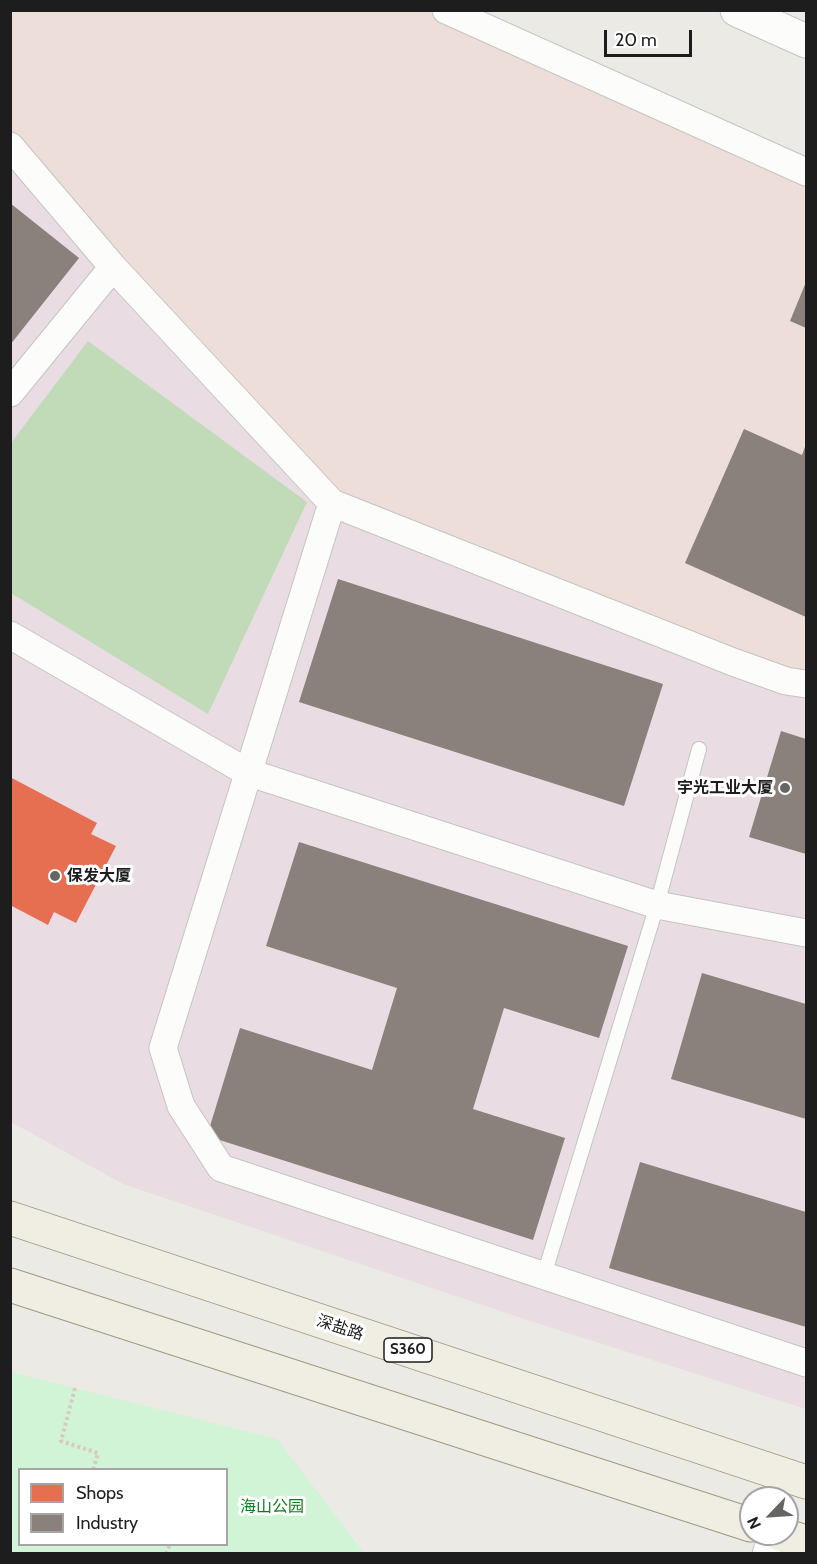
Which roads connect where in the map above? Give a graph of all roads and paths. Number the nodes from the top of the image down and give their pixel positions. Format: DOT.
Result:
graph roads {
  1 [pos="446,10"];
  2 [pos="737,10"];
  3 [pos="807,41"];
  4 [pos="10,146"];
  5 [pos="807,171"];
  6 [pos="113,267"];
  7 [pos="10,393"];
  8 [pos="332,503"];
  9 [pos="10,635"];
  10 [pos="807,684"];
  11 [pos="699,749"];
  12 [pos="247,772"];
  13 [pos="657,906"];
  14 [pos="807,933"];
  15 [pos="10,1218"];
  16 [pos="544,1275"];
  17 [pos="10,1285"];
  18 [pos="807,1363"];
  19 [pos="75,1388"];
  20 [pos="94,1468"];
  21 [pos="807,1482"];
  22 [pos="739,1521"];
  1 -- 5 [label="street"];
  2 -- 3 [label="street"];
  4 -- 6 [label="street"];
  6 -- 7 [label="street"];
  6 -- 8 [label="street"];
  8 -- 10 [label="street"];
  8 -- 12 [label="street"];
  9 -- 12 [label="street"];
  11 -- 13 [label="lane"];
  12 -- 13 [label="street"];
  12 -- 16 [label="street"];
  13 -- 14 [label="street"];
  13 -- 16 [label="lane"];
  15 -- 21 [label="main road, 深盐路 / S360"];
  16 -- 18 [label="street"];
  17 -- 22 [label="main road"];
  19 -- 20 [label="path"];
}
